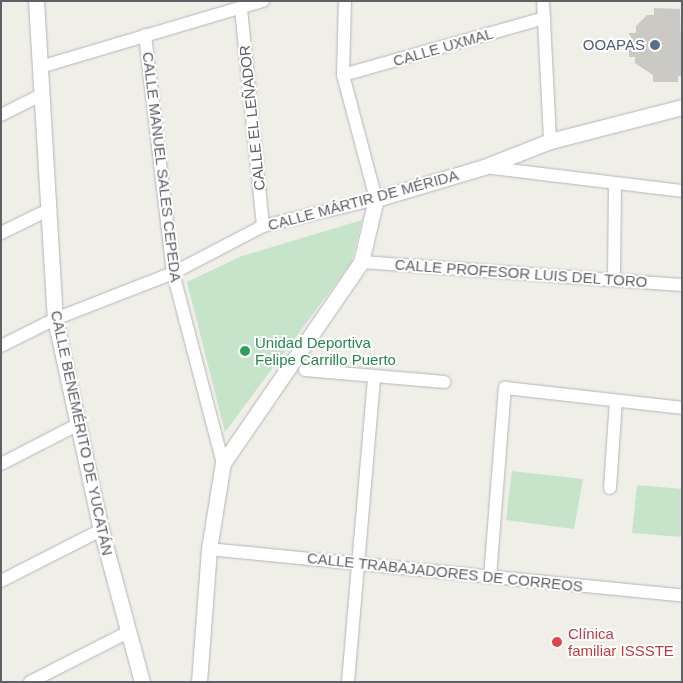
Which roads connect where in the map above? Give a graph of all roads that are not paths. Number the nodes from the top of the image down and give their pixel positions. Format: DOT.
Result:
graph roads {
  1 [pos="36,1"];
  2 [pos="263,1"];
  3 [pos="345,1"];
  4 [pos="543,1"];
  5 [pos="241,9"];
  6 [pos="544,18"];
  7 [pos="145,35"];
  8 [pos="40,67"];
  9 [pos="343,75"];
  10 [pos="41,95"];
  11 [pos="682,107"];
  12 [pos="1,115"];
  13 [pos="550,142"];
  14 [pos="484,167"];
  15 [pos="616,184"];
  16 [pos="682,191"];
  17 [pos="376,198"];
  18 [pos="50,209"];
  19 [pos="263,226"];
  20 [pos="1,233"];
  21 [pos="361,262"];
  22 [pos="173,273"];
  23 [pos="614,279"];
  24 [pos="682,285"];
  25 [pos="55,319"];
  26 [pos="1,346"];
  27 [pos="305,370"];
  28 [pos="374,376"];
  29 [pos="444,382"];
  30 [pos="616,401"];
  31 [pos="682,408"];
  32 [pos="77,425"];
  33 [pos="223,463"];
  34 [pos="1,464"];
  35 [pos="610,488"];
  36 [pos="101,530"];
  37 [pos="209,548"];
  38 [pos="356,563"];
  39 [pos="490,577"];
  40 [pos="1,581"];
  41 [pos="682,595"];
  42 [pos="128,632"];
  43 [pos="30,682"];
  44 [pos="142,682"];
  45 [pos="199,682"];
  46 [pos="348,682"];
  1 -- 8 [label="street, CALLE BENEMÉRITO DE YUCATÁN"];
  2 -- 5 [label="street"];
  3 -- 9 [label="street"];
  4 -- 6 [label="street"];
  5 -- 7 [label="street"];
  5 -- 19 [label="street, CALLE EL LEÑADOR"];
  6 -- 9 [label="street, CALLE UXMAL"];
  6 -- 13 [label="street"];
  7 -- 8 [label="street"];
  7 -- 22 [label="street, CALLE MANUEL SALES CEPEDA"];
  8 -- 10 [label="street, CALLE BENEMÉRITO DE YUCATÁN"];
  9 -- 17 [label="street"];
  10 -- 12 [label="street"];
  10 -- 18 [label="street, CALLE BENEMÉRITO DE YUCATÁN"];
  11 -- 13 [label="street, CALLE MÁRTIR DE MÉRIDA"];
  13 -- 14 [label="street, CALLE MÁRTIR DE MÉRIDA"];
  14 -- 15 [label="street"];
  14 -- 17 [label="street, CALLE MÁRTIR DE MÉRIDA"];
  15 -- 16 [label="street"];
  15 -- 23 [label="street"];
  17 -- 19 [label="street, CALLE MÁRTIR DE MÉRIDA"];
  17 -- 21 [label="street"];
  18 -- 20 [label="street"];
  18 -- 25 [label="street, CALLE BENEMÉRITO DE YUCATÁN"];
  19 -- 22 [label="street, CALLE MÁRTIR DE MÉRIDA"];
  21 -- 23 [label="street, CALLE PROFESOR LUIS DEL TORO"];
  21 -- 33 [label="street"];
  22 -- 25 [label="street, CALLE MÁRTIR DE MÉRIDA"];
  22 -- 33 [label="street, CALLE MANUEL SALES CEPEDA"];
  23 -- 24 [label="street, CALLE PROFESOR LUIS DEL TORO"];
  25 -- 26 [label="street, CALLE MÁRTIR DE MÉRIDA"];
  25 -- 32 [label="street, CALLE BENEMÉRITO DE YUCATÁN"];
  27 -- 28 [label="street"];
  28 -- 29 [label="street"];
  28 -- 38 [label="street"];
  30 -- 31 [label="street"];
  30 -- 35 [label="street"];
  30 -- 39 [label="street"];
  32 -- 34 [label="street"];
  32 -- 36 [label="street, CALLE BENEMÉRITO DE YUCATÁN"];
  33 -- 37 [label="street, CALLE MANUEL SALES CEPEDA"];
  36 -- 40 [label="street"];
  36 -- 42 [label="street, CALLE BENEMÉRITO DE YUCATÁN"];
  37 -- 38 [label="street, CALLE TRABAJADORES DE CORREOS"];
  37 -- 45 [label="street, CALLE MANUEL SALES CEPEDA"];
  38 -- 39 [label="street, CALLE TRABAJADORES DE CORREOS"];
  38 -- 46 [label="street"];
  39 -- 41 [label="street, CALLE TRABAJADORES DE CORREOS"];
  42 -- 43 [label="street"];
  42 -- 44 [label="street, CALLE BENEMÉRITO DE YUCATÁN"];
}
